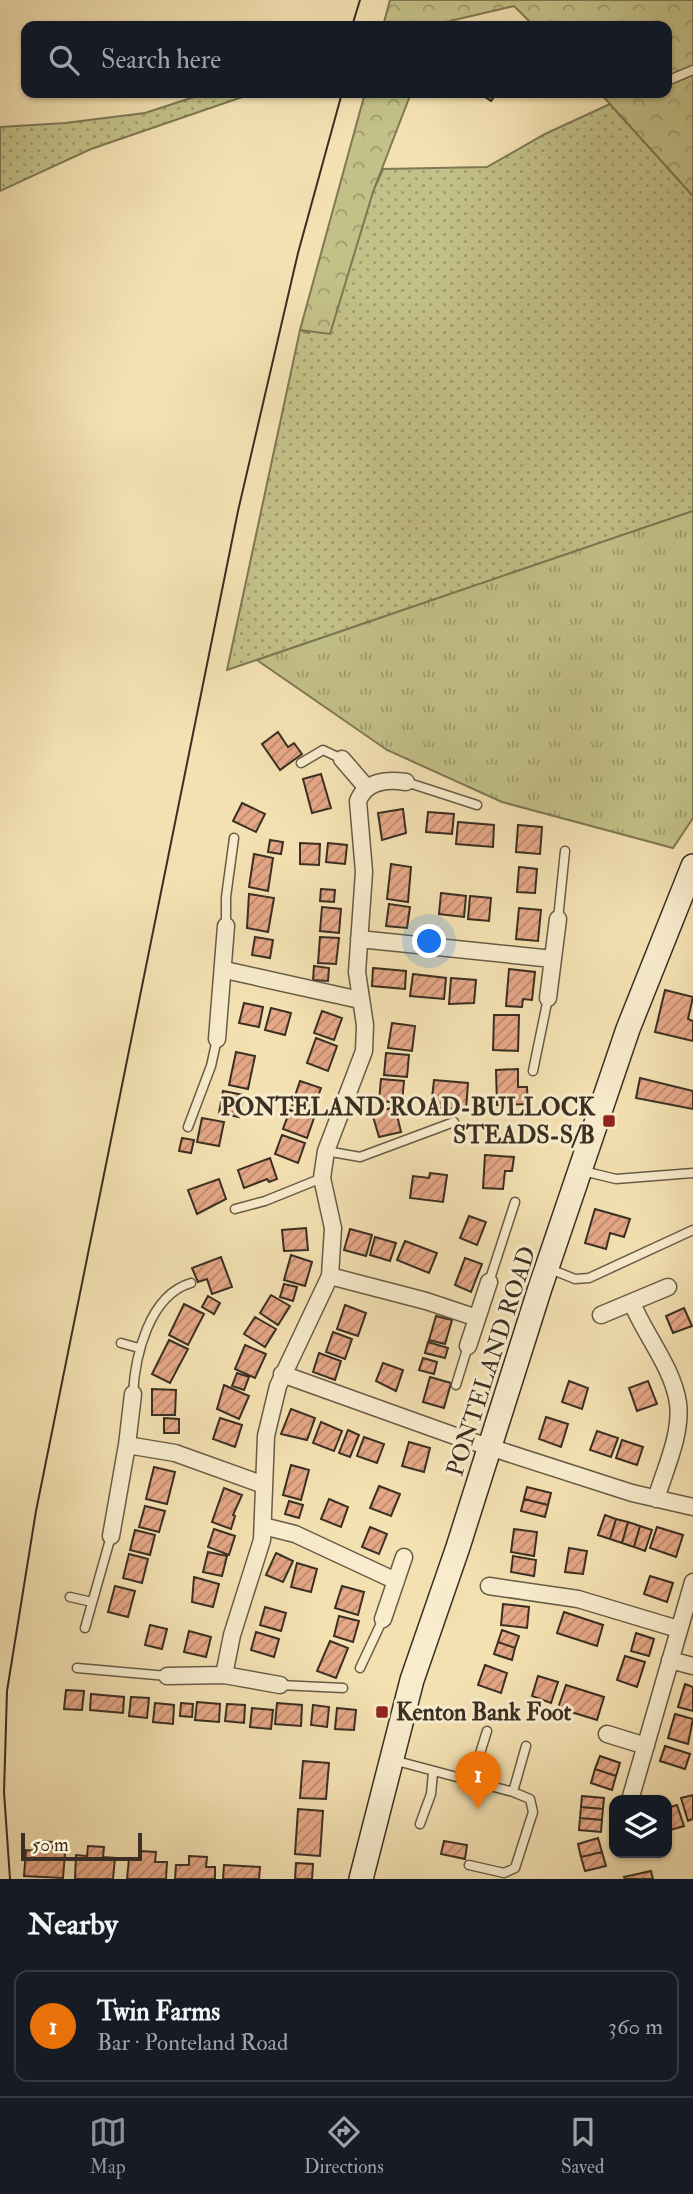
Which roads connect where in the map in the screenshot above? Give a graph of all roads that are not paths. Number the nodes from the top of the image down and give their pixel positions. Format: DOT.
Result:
graph roads {
  1 [pos="693,70"];
  2 [pos="672,79"];
  3 [pos="342,759"];
  4 [pos="301,763"];
  5 [pos="406,782"];
  6 [pos="367,788"];
  7 [pos="477,805"];
  8 [pos="234,838"];
  9 [pos="565,851"];
  10 [pos="693,866"];
  11 [pos="558,919"];
  12 [pos="226,926"];
  13 [pos="359,939"];
  14 [pos="553,958"];
  15 [pos="225,970"];
  16 [pos="548,998"];
  17 [pos="360,1000"];
  18 [pos="217,1039"];
  19 [pos="533,1071"];
  20 [pos="454,1122"];
  21 [pos="188,1127"];
  22 [pos="326,1151"];
  23 [pos="580,1170"];
  24 [pos="693,1173"];
  25 [pos="322,1178"];
  26 [pos="515,1202"];
  27 [pos="235,1209"];
  28 [pos="693,1230"];
  29 [pos="547,1268"];
  30 [pos="330,1276"];
  31 [pos="489,1282"];
  32 [pos="191,1283"];
  33 [pos="668,1287"];
  34 [pos="632,1303"];
  35 [pos="601,1315"];
  36 [pos="477,1318"];
  37 [pos="121,1343"];
  38 [pos="468,1346"];
  39 [pos="139,1348"];
  40 [pos="282,1374"];
  41 [pos="456,1385"];
  42 [pos="133,1394"];
  43 [pos="127,1445"];
  44 [pos="490,1447"];
  45 [pos="264,1485"];
  46 [pos="656,1499"];
  47 [pos="693,1507"];
  48 [pos="263,1526"];
  49 [pos="111,1536"];
  50 [pos="404,1557"];
  51 [pos="396,1581"];
  52 [pos="693,1583"];
  53 [pos="489,1586"];
  54 [pos="70,1597"];
  55 [pos="92,1602"];
  56 [pos="383,1619"];
  57 [pos="85,1628"];
  58 [pos="678,1629"];
  59 [pos="670,1660"];
  60 [pos="693,1666"];
  61 [pos="77,1668"];
  62 [pos="360,1668"];
  63 [pos="224,1675"];
  64 [pos="167,1676"];
  65 [pos="280,1685"];
  66 [pos="344,1688"];
  67 [pos="487,1731"];
  68 [pos="607,1734"];
  69 [pos="646,1745"];
  70 [pos="526,1746"];
  71 [pos="391,1760"];
  72 [pos="433,1773"];
  73 [pos="471,1782"];
  74 [pos="513,1791"];
  75 [pos="631,1795"];
  76 [pos="420,1824"];
  77 [pos="469,1865"];
  78 [pos="488,1869"];
  79 [pos="361,1879"];
  80 [pos="486,1879"];
  1 -- 2 [label="lane"];
  3 -- 4 [label="lane"];
  3 -- 6 [label="street"];
  5 -- 6 [label="street"];
  5 -- 7 [label="lane"];
  6 -- 13 [label="street"];
  8 -- 12 [label="lane"];
  9 -- 11 [label="lane"];
  10 -- 23 [label="main road, PONTELAND ROAD"];
  11 -- 14 [label="street"];
  12 -- 15 [label="street"];
  13 -- 14 [label="street"];
  13 -- 17 [label="street"];
  14 -- 16 [label="street"];
  15 -- 17 [label="street"];
  15 -- 18 [label="street"];
  16 -- 19 [label="lane"];
  17 -- 22 [label="street"];
  18 -- 21 [label="lane"];
  20 -- 22 [label="lane"];
  22 -- 25 [label="street"];
  23 -- 24 [label="lane"];
  23 -- 29 [label="main road, PONTELAND ROAD"];
  25 -- 27 [label="lane"];
  25 -- 30 [label="street"];
  26 -- 31 [label="lane"];
  28 -- 29 [label="lane"];
  29 -- 44 [label="main road, PONTELAND ROAD"];
  30 -- 36 [label="street"];
  30 -- 40 [label="street"];
  31 -- 36 [label="street"];
  32 -- 39 [label="lane"];
  33 -- 34 [label="street"];
  34 -- 35 [label="street"];
  34 -- 46 [label="street"];
  36 -- 38 [label="street"];
  37 -- 39 [label="lane"];
  38 -- 41 [label="lane"];
  39 -- 42 [label="lane"];
  40 -- 44 [label="street"];
  40 -- 45 [label="street"];
  42 -- 43 [label="street"];
  43 -- 45 [label="street"];
  43 -- 49 [label="street"];
  44 -- 46 [label="street"];
  44 -- 71 [label="main road, PONTELAND ROAD"];
  45 -- 48 [label="street"];
  46 -- 47 [label="street"];
  48 -- 51 [label="street"];
  48 -- 63 [label="street"];
  49 -- 55 [label="lane"];
  50 -- 51 [label="street"];
  51 -- 56 [label="street"];
  52 -- 58 [label="street"];
  53 -- 58 [label="street"];
  54 -- 55 [label="lane"];
  55 -- 57 [label="lane"];
  56 -- 62 [label="lane"];
  58 -- 59 [label="street"];
  59 -- 60 [label="street"];
  59 -- 69 [label="street"];
  61 -- 64 [label="lane"];
  63 -- 64 [label="street"];
  63 -- 65 [label="street"];
  65 -- 66 [label="lane"];
  67 -- 73 [label="lane"];
  68 -- 69 [label="street"];
  69 -- 75 [label="street"];
  70 -- 74 [label="lane"];
  71 -- 72 [label="lane"];
  71 -- 79 [label="main road, PONTELAND ROAD"];
  72 -- 73 [label="lane"];
  72 -- 76 [label="lane"];
  73 -- 74 [label="lane"];
  74 -- 78 [label="lane"];
  77 -- 78 [label="lane"];
  78 -- 80 [label="lane"];
}
